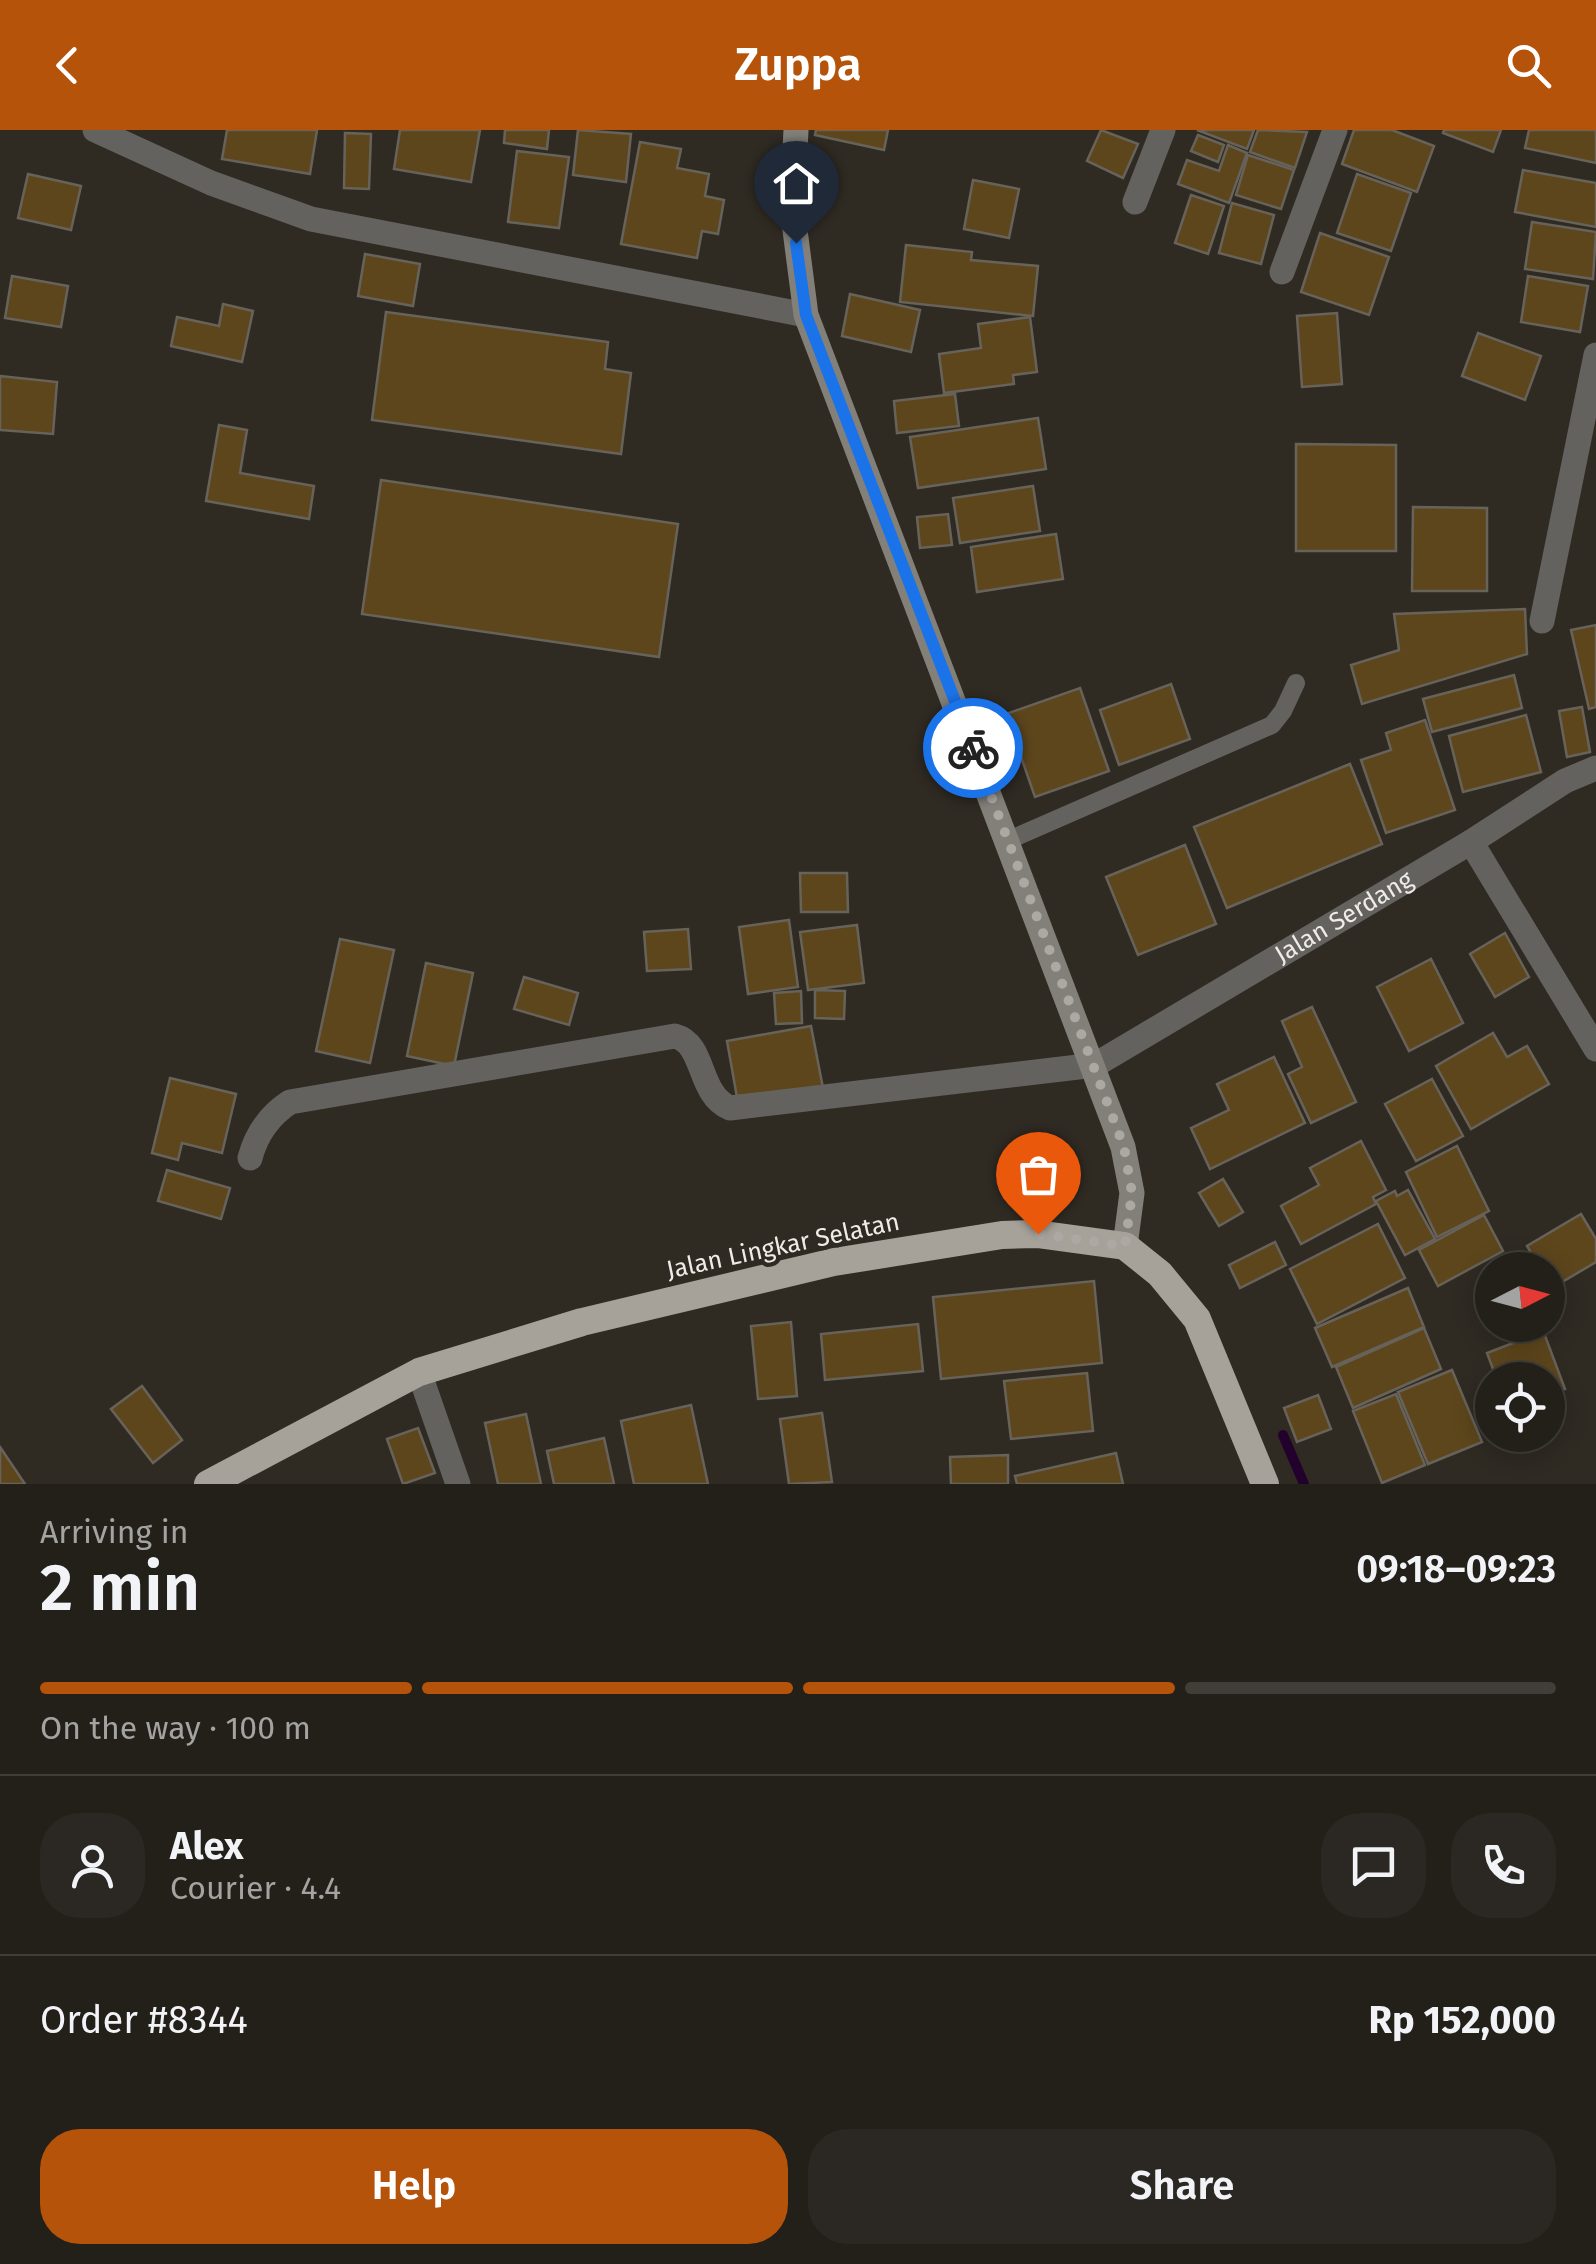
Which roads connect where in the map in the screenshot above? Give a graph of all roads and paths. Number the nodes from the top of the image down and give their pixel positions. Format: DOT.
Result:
graph roads {
  1 [pos="95,130"];
  2 [pos="796,130"];
  3 [pos="1162,130"];
  4 [pos="1335,130"];
  5 [pos="1135,202"];
  6 [pos="1282,272"];
  7 [pos="806,315"];
  8 [pos="1596,355"];
  9 [pos="1542,622"];
  10 [pos="1296,683"];
  11 [pos="1596,768"];
  12 [pos="1009,840"];
  13 [pos="1471,842"];
  14 [pos="1596,1049"];
  15 [pos="1095,1065"];
  16 [pos="250,1158"];
  17 [pos="1125,1246"];
  18 [pos="419,1372"];
  19 [pos="208,1484"];
  20 [pos="458,1484"];
  21 [pos="1265,1484"];
  1 -- 7 [label="street"];
  2 -- 7 [label="main road"];
  3 -- 5 [label="street"];
  4 -- 6 [label="street"];
  7 -- 12 [label="main road"];
  8 -- 9 [label="street"];
  10 -- 12 [label="lane"];
  11 -- 13 [label="street, Jalan Serdang"];
  12 -- 15 [label="main road"];
  13 -- 14 [label="street"];
  13 -- 15 [label="street, Jalan Serdang"];
  15 -- 16 [label="street"];
  15 -- 17 [label="main road"];
  17 -- 18 [label="highway, Jalan Lingkar Selatan"];
  17 -- 21 [label="highway"];
  18 -- 19 [label="highway, Jalan Lingkar Selatan"];
  18 -- 20 [label="street"];
}
